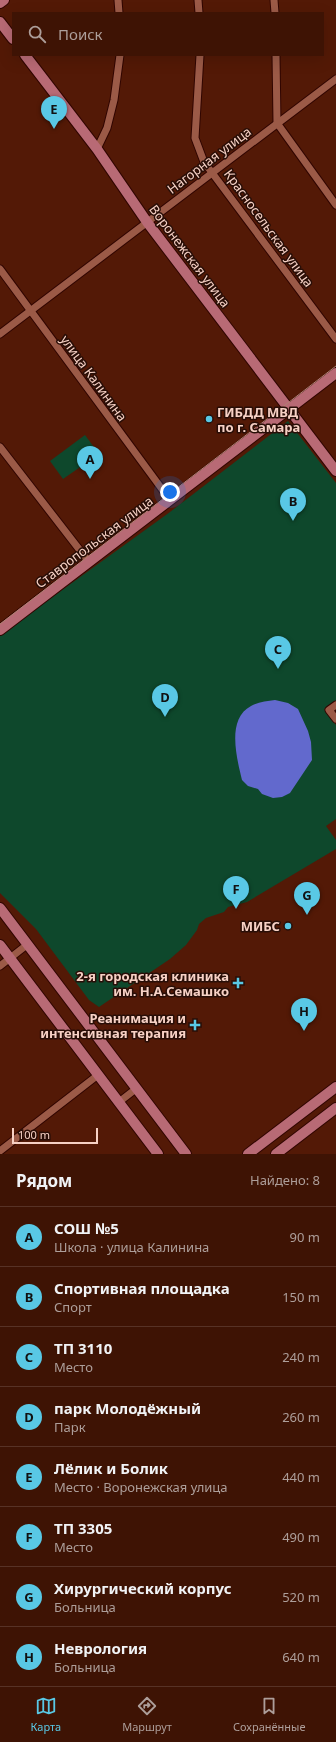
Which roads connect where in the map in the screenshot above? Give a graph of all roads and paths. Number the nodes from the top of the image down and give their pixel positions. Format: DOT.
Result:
graph roads {
  1 [pos="4,0"];
  2 [pos="118,0"];
  3 [pos="198,0"];
  4 [pos="274,0"];
  5 [pos="0,3"];
  6 [pos="119,12"];
  7 [pos="199,12"];
  8 [pos="275,12"];
  9 [pos="0,22"];
  10 [pos="12,38"];
  11 [pos="26,56"];
  12 [pos="120,56"];
  13 [pos="200,56"];
  14 [pos="276,56"];
  15 [pos="336,78"];
  16 [pos="277,123"];
  17 [pos="97,149"];
  18 [pos="212,172"];
  19 [pos="336,205"];
  20 [pos="147,222"];
  21 [pos="0,269"];
  22 [pos="31,310"];
  23 [pos="0,334"];
  24 [pos="336,339"];
  25 [pos="336,372"];
  26 [pos="289,409"];
  27 [pos="0,447"];
  28 [pos="336,471"];
  29 [pos="170,500"];
  30 [pos="89,562"];
  31 [pos="0,630"];
  32 [pos="336,705"];
  33 [pos="336,720"];
  34 [pos="0,908"];
  35 [pos="28,944"];
  36 [pos="0,945"];
  37 [pos="10,958"];
  38 [pos="0,966"];
  39 [pos="98,1075"];
  40 [pos="336,1087"];
  41 [pos="137,1088"];
  42 [pos="119,1102"];
  43 [pos="336,1108"];
  44 [pos="0,1151"];
  45 [pos="158,1154"];
  46 [pos="186,1154"];
  47 [pos="248,1154"];
  48 [pos="276,1154"];
  1 -- 5 [label="street"];
  2 -- 6 [label="street"];
  3 -- 7 [label="street"];
  4 -- 8 [label="street"];
  9 -- 10 [label="street"];
  11 -- 17 [label="street, Воронежская улица"];
  12 -- 17 [label="street"];
  13 -- 18 [label="street, Красносельская улица"];
  14 -- 16 [label="street"];
  15 -- 16 [label="street, Нагорная улица"];
  16 -- 18 [label="street, Нагорная улица"];
  16 -- 19 [label="street"];
  17 -- 20 [label="street, Воронежская улица"];
  18 -- 20 [label="street, Нагорная улица"];
  18 -- 24 [label="street, Красносельская улица"];
  20 -- 22 [label="street, Нагорная улица"];
  20 -- 26 [label="street, Воронежская улица"];
  21 -- 22 [label="street, улица Калинина"];
  22 -- 23 [label="street, Нагорная улица"];
  22 -- 29 [label="street, улица Калинина"];
  25 -- 26 [label="street, Ставропольская улица"];
  26 -- 28 [label="street, Воронежская улица"];
  26 -- 29 [label="street, Ставропольская улица"];
  27 -- 30 [label="street"];
  29 -- 30 [label="street, Ставропольская улица"];
  30 -- 31 [label="street, Ставропольская улица"];
  32 -- 33 [label="street"];
  34 -- 35 [label="street"];
  35 -- 37 [label="street"];
  35 -- 41 [label="street"];
  36 -- 37 [label="street"];
  37 -- 38 [label="street"];
  37 -- 39 [label="street"];
  39 -- 42 [label="street"];
  39 -- 44 [label="street"];
  40 -- 47 [label="street"];
  41 -- 42 [label="street"];
  41 -- 46 [label="street"];
  42 -- 45 [label="street"];
  43 -- 48 [label="street"];
}
